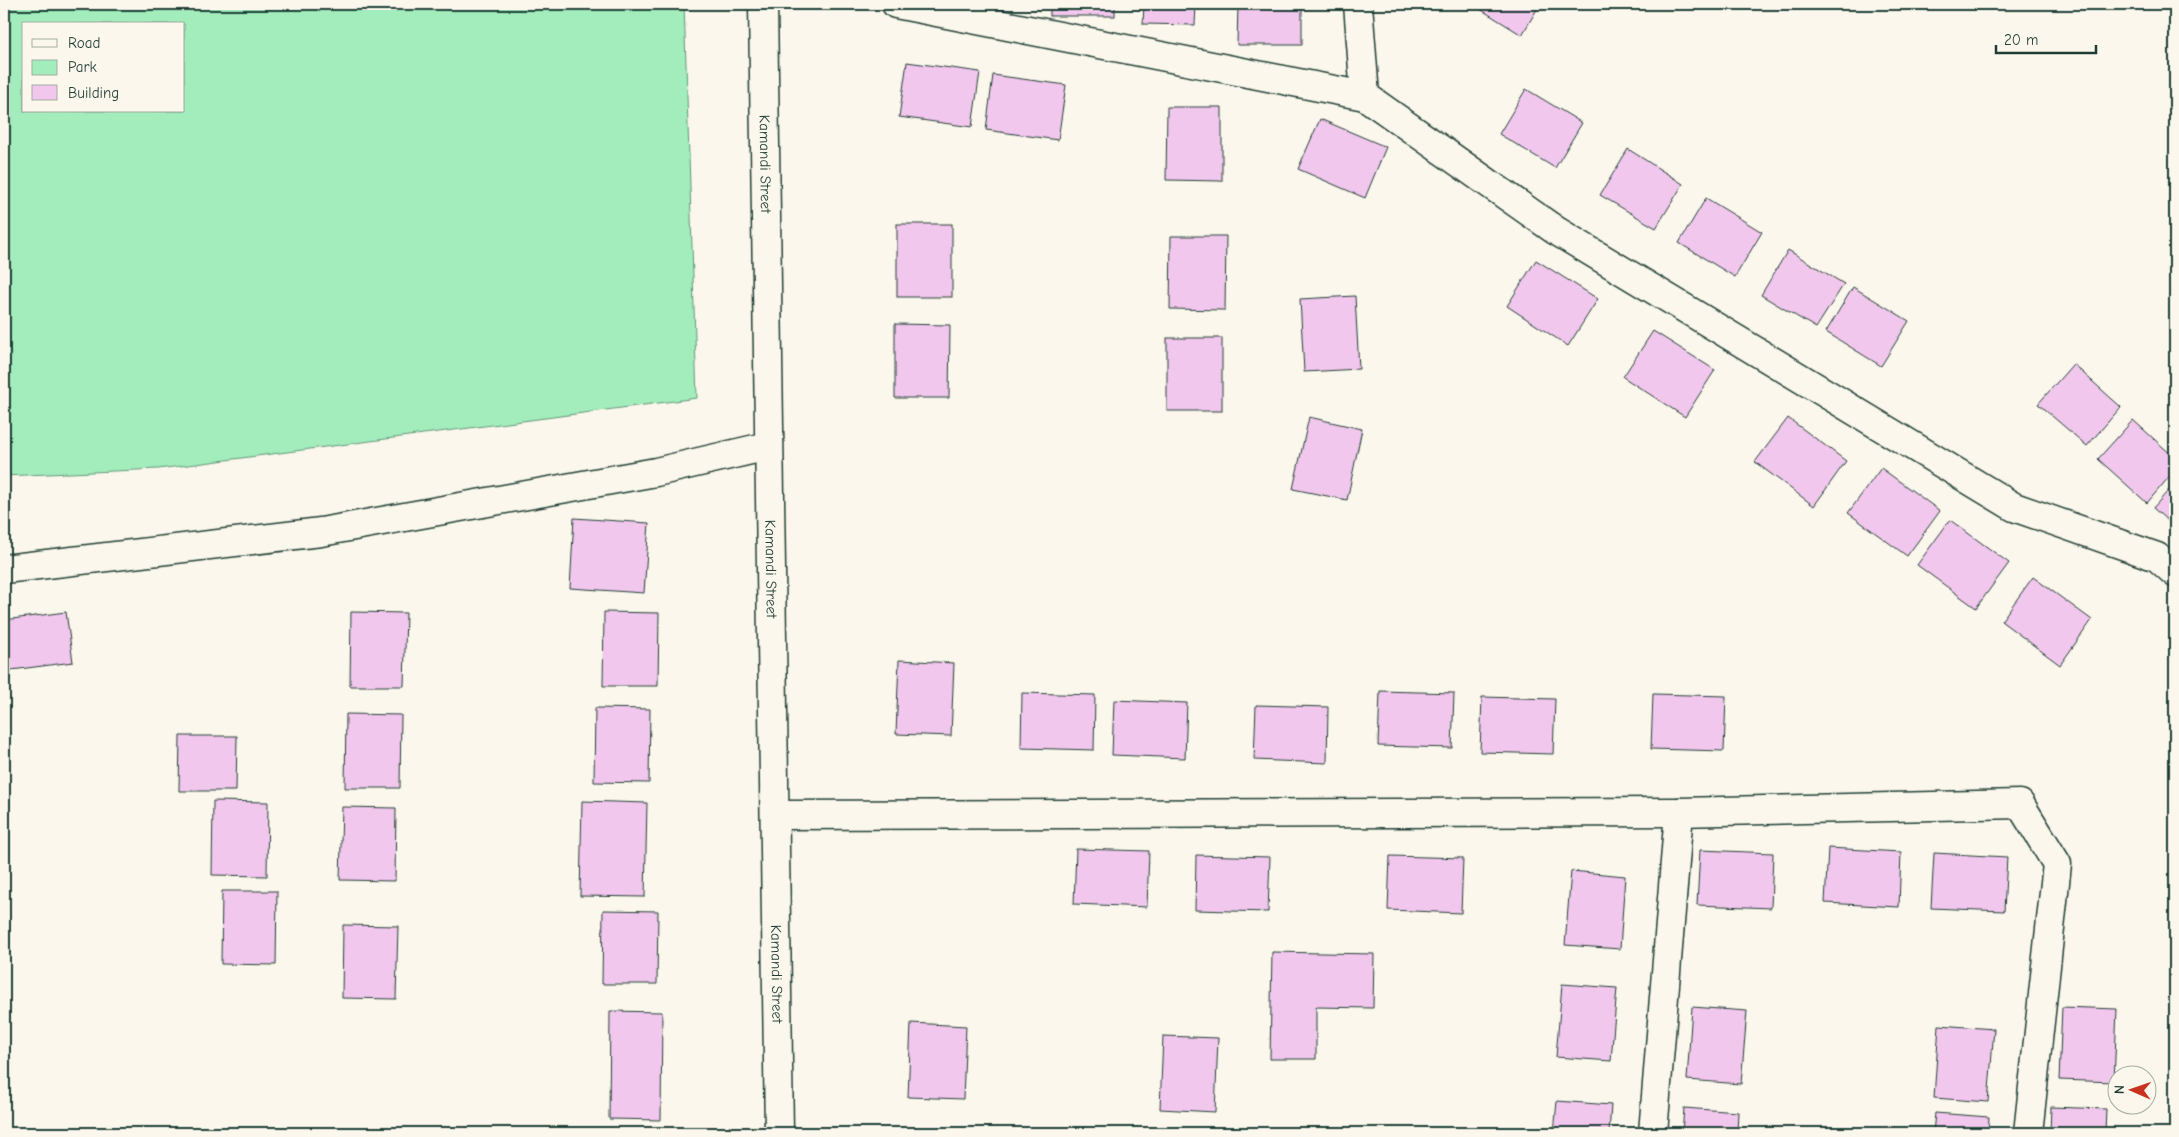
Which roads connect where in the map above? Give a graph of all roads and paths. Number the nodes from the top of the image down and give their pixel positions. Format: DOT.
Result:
graph roads {
  1 [pos="763,4"];
  2 [pos="896,4"];
  3 [pos="1358,4"];
  4 [pos="1365,96"];
  5 [pos="768,446"];
  6 [pos="4,569"];
  7 [pos="2175,573"];
  8 [pos="1679,812"];
  9 [pos="775,815"];
  10 [pos="779,1133"];
  11 [pos="1653,1133"];
  12 [pos="2028,1133"];
  1 -- 5 [label="street, Kamandi Street"];
  2 -- 4 [label="street"];
  3 -- 4 [label="street"];
  4 -- 7 [label="street"];
  5 -- 6 [label="street"];
  5 -- 9 [label="street, Kamandi Street"];
  8 -- 9 [label="street"];
  8 -- 11 [label="street"];
  8 -- 12 [label="street"];
  9 -- 10 [label="street, Kamandi Street"];
}
